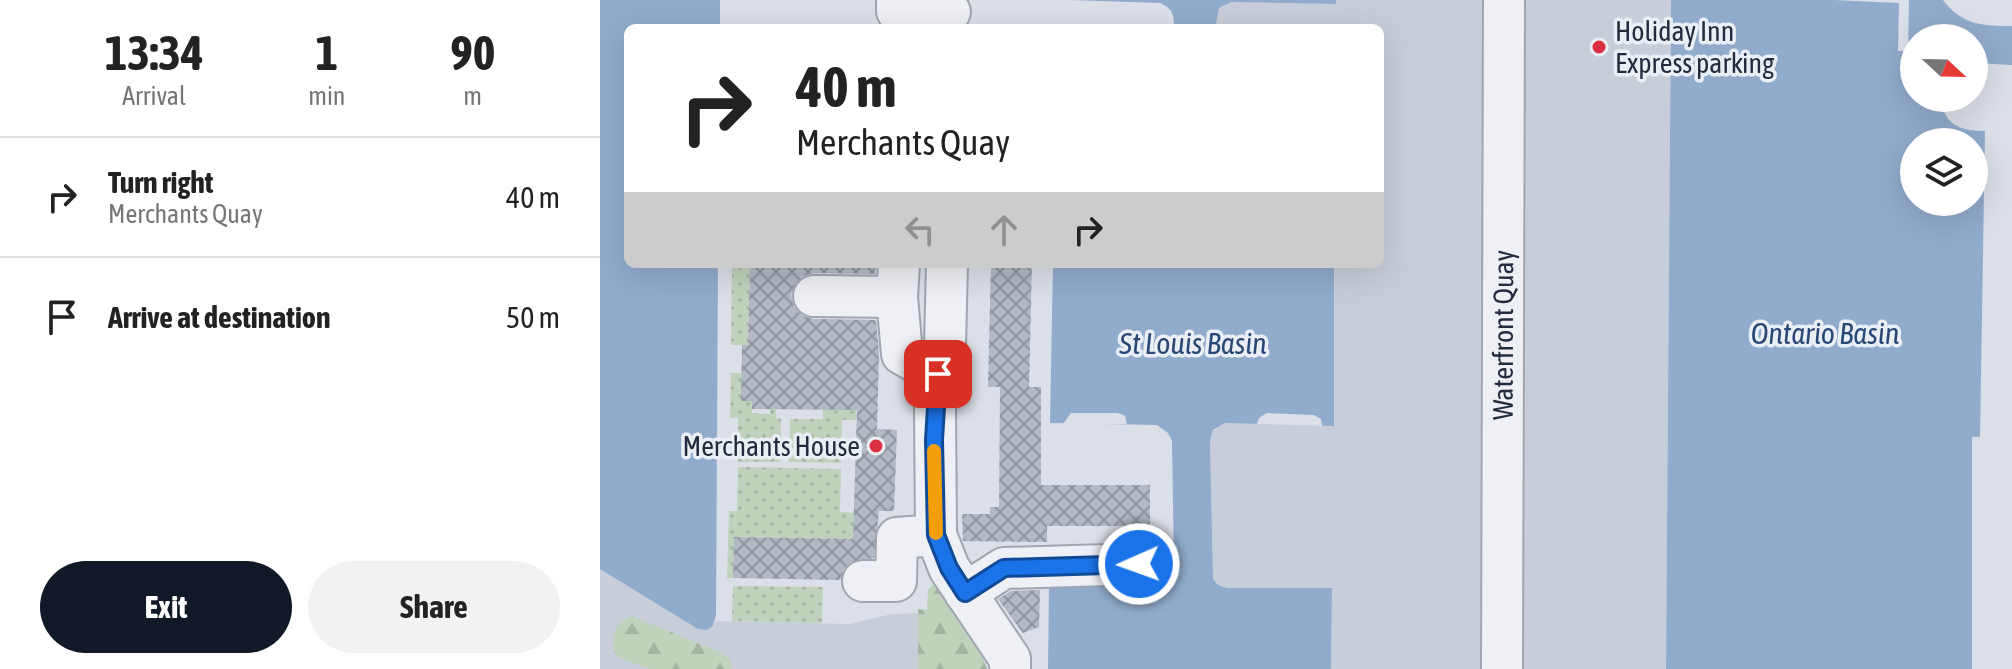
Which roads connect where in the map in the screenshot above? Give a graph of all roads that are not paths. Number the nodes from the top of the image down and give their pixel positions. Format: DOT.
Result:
graph roads {
  1 [pos="897,0"];
  2 [pos="1504,0"];
  3 [pos="950,13"];
  4 [pos="947,268"];
  5 [pos="898,281"];
  6 [pos="814,296"];
  7 [pos="938,374"];
  8 [pos="936,535"];
  9 [pos="1139,564"];
  10 [pos="863,581"];
  11 [pos="965,593"];
  12 [pos="1010,669"];
  13 [pos="1502,669"];
  1 -- 3 [label="street"];
  2 -- 13 [label="street, Waterfront Quay"];
  4 -- 7 [label="street"];
  5 -- 6 [label="street"];
  5 -- 7 [label="street"];
  7 -- 8 [label="street"];
  8 -- 10 [label="street"];
  8 -- 11 [label="street"];
  9 -- 11 [label="street"];
  11 -- 12 [label="street"];
}
